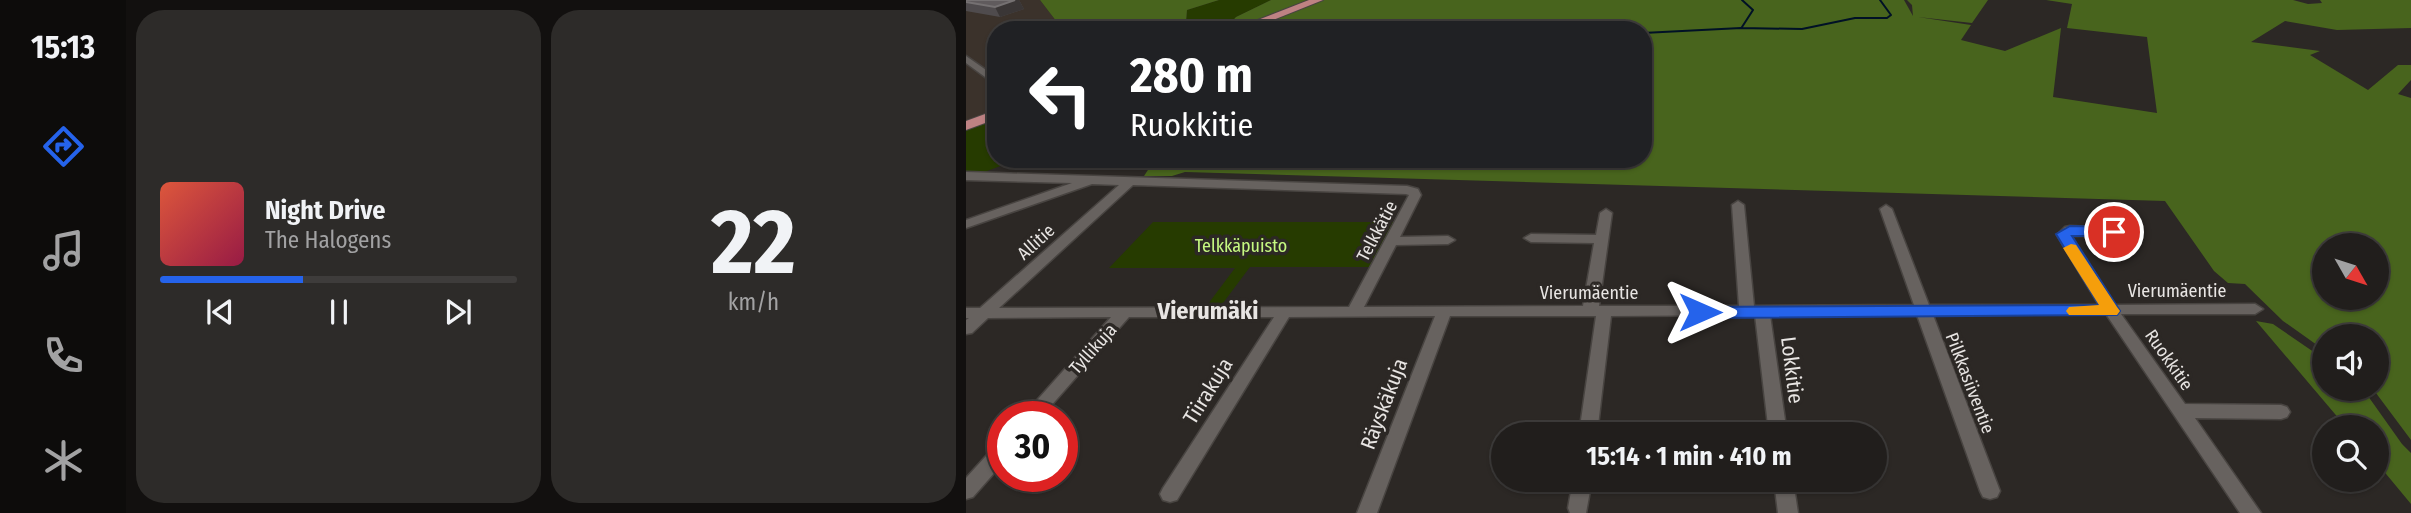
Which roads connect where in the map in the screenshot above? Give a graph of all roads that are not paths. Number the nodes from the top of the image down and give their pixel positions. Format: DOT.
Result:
graph roads {
  1 [pos="1318,0"];
  2 [pos="1261,21"];
  3 [pos="966,59"];
  4 [pos="987,75"];
  5 [pos="987,118"];
  6 [pos="966,126"];
  7 [pos="966,176"];
  8 [pos="1089,181"];
  9 [pos="1129,182"];
  10 [pos="1738,205"];
  11 [pos="1886,209"];
  12 [pos="1606,213"];
  13 [pos="966,223"];
  14 [pos="2114,232"];
  15 [pos="1531,239"];
  16 [pos="1601,239"];
  17 [pos="1448,240"];
  18 [pos="1391,241"];
  19 [pos="2255,309"];
  20 [pos="1922,311"];
  21 [pos="2111,311"];
  22 [pos="1125,312"];
  23 [pos="1354,312"];
  24 [pos="1444,312"];
  25 [pos="1597,312"];
  26 [pos="1755,312"];
  27 [pos="966,313"];
  28 [pos="987,313"];
  29 [pos="1284,313"];
  30 [pos="966,329"];
  31 [pos="1045,401"];
  32 [pos="2180,411"];
  33 [pos="2281,412"];
  34 [pos="1589,422"];
  35 [pos="1776,422"];
  36 [pos="987,468"];
  37 [pos="966,491"];
  38 [pos="1990,491"];
  39 [pos="1580,492"];
  40 [pos="1785,492"];
  41 [pos="1170,494"];
  42 [pos="1578,508"];
  43 [pos="1367,513"];
  44 [pos="1788,513"];
  45 [pos="2251,513"];
  1 -- 2 [label="main road"];
  3 -- 4 [label="street"];
  5 -- 6 [label="main road"];
  7 -- 8 [label="street, Telkkätie"];
  8 -- 9 [label="street, Telkkätie"];
  8 -- 13 [label="street"];
  9 -- 18 [label="street, Telkkätie"];
  9 -- 28 [label="street, Allitie"];
  10 -- 26 [label="street, Lokkitie"];
  11 -- 20 [label="street, Pilkkasiiventie"];
  12 -- 16 [label="street"];
  14 -- 21 [label="street, Ruokkitie"];
  15 -- 16 [label="street"];
  16 -- 25 [label="street"];
  17 -- 18 [label="street"];
  18 -- 23 [label="street, Telkkätie"];
  19 -- 21 [label="street, Vierumäentie"];
  20 -- 21 [label="street, Vierumäentie"];
  20 -- 26 [label="street, Vierumäentie"];
  20 -- 38 [label="street, Pilkkasiiventie"];
  21 -- 32 [label="street, Ruokkitie"];
  22 -- 28 [label="street, Vierumäentie"];
  22 -- 29 [label="street, Vierumäentie"];
  22 -- 31 [label="street, Tyllikuja"];
  23 -- 24 [label="street, Vierumäentie"];
  23 -- 29 [label="street, Vierumäentie"];
  24 -- 25 [label="street, Vierumäentie"];
  24 -- 43 [label="street, Räyskäkuja"];
  25 -- 26 [label="street, Vierumäentie"];
  25 -- 34 [label="street"];
  26 -- 35 [label="street, Lokkitie"];
  27 -- 28 [label="street, Vierumäentie"];
  28 -- 30 [label="street, Allitie"];
  29 -- 41 [label="street, Tiirakuja"];
  32 -- 33 [label="street"];
  32 -- 45 [label="street, Ruokkitie"];
  36 -- 37 [label="street"];
  39 -- 42 [label="street"];
  40 -- 44 [label="street"];
}
